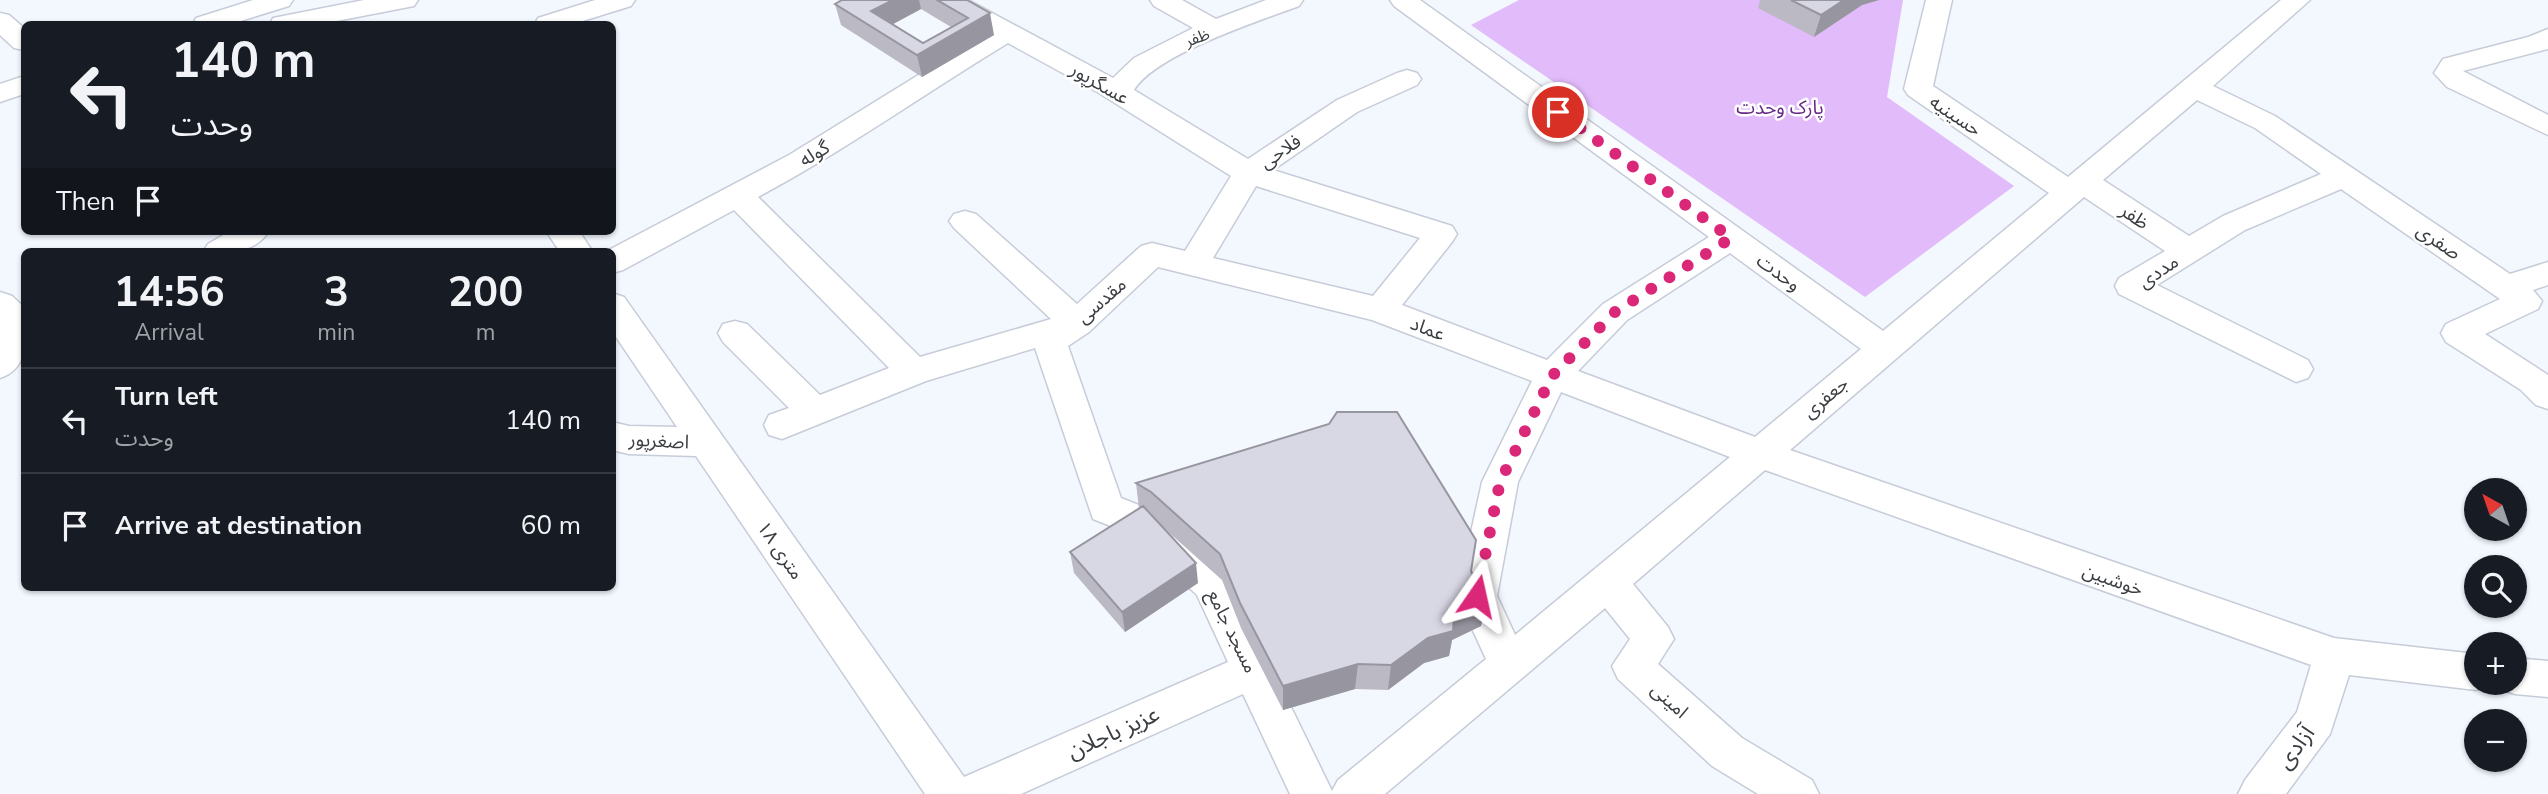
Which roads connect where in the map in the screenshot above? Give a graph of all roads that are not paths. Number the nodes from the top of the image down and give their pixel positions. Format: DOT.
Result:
graph roads {
  1 [pos="405,0"];
  2 [pos="622,0"];
  3 [pos="948,0"];
  4 [pos="1163,0"];
  5 [pos="1403,0"];
  6 [pos="1938,0"];
  7 [pos="2297,0"];
  8 [pos="1280,2"];
  9 [pos="268,11"];
  10 [pos="0,21"];
  11 [pos="220,21"];
  12 [pos="298,21"];
  13 [pos="420,21"];
  14 [pos="557,21"];
  15 [pos="1216,30"];
  16 [pos="1008,32"];
  17 [pos="2548,37"];
  18 [pos="21,39"];
  19 [pos="1407,79"];
  20 [pos="21,86"];
  21 [pos="2193,87"];
  22 [pos="0,93"];
  23 [pos="1118,93"];
  24 [pos="2548,126"];
  25 [pos="1248,173"];
  26 [pos="2344,176"];
  27 [pos="2075,186"];
  28 [pos="736,194"];
  29 [pos="965,221"];
  30 [pos="247,235"];
  31 [pos="1731,238"];
  32 [pos="225,248"];
  33 [pos="2188,251"];
  34 [pos="616,260"];
  35 [pos="1192,264"];
  36 [pos="2548,273"];
  37 [pos="2507,288"];
  38 [pos="1380,310"];
  39 [pos="616,311"];
  40 [pos="14,320"];
  41 [pos="1077,323"];
  42 [pos="735,333"];
  43 [pos="1883,348"];
  44 [pos="0,365"];
  45 [pos="2296,369"];
  46 [pos="914,372"];
  47 [pos="1552,376"];
  48 [pos="2548,396"];
  49 [pos="815,412"];
  50 [pos="782,425"];
  51 [pos="616,437"];
  52 [pos="706,442"];
  53 [pos="1758,453"];
  54 [pos="1608,582"];
  55 [pos="2334,656"];
  56 [pos="1508,663"];
  57 [pos="1252,670"];
  58 [pos="2464,671"];
  59 [pos="2527,677"];
  60 [pos="2548,679"];
  61 [pos="950,794"];
  62 [pos="974,794"];
  63 [pos="1312,794"];
  64 [pos="1353,794"];
  65 [pos="1797,794"];
  66 [pos="2260,794"];
  1 -- 12 [label="street"];
  1 -- 13 [label="street"];
  2 -- 14 [label="street"];
  3 -- 16 [label="street, عسگرپور"];
  4 -- 15 [label="street"];
  5 -- 31 [label="street, وحدت"];
  6 -- 27 [label="street, حسینیه"];
  7 -- 21 [label="street, جعفری"];
  8 -- 15 [label="street, ظفر"];
  9 -- 11 [label="street"];
  10 -- 18 [label="street"];
  15 -- 23 [label="street, ظفر"];
  16 -- 23 [label="street, عسگرپور"];
  16 -- 28 [label="street, گوله"];
  17 -- 24 [label="street"];
  19 -- 25 [label="street, فلاحی"];
  20 -- 22 [label="street"];
  21 -- 26 [label="street, صفری"];
  21 -- 27 [label="street, جعفری"];
  23 -- 25 [label="street, عسگرپور"];
  25 -- 35 [label="street, فلاحی"];
  25 -- 38 [label="street, عماد"];
  26 -- 33 [label="street, مددی"];
  26 -- 37 [label="street, صفری"];
  27 -- 33 [label="street, ظفر"];
  27 -- 43 [label="street, جعفری"];
  28 -- 34 [label="street, گوله"];
  28 -- 46 [label="street"];
  29 -- 41 [label="street"];
  30 -- 32 [label="street"];
  31 -- 43 [label="street, وحدت"];
  31 -- 47 [label="street"];
  33 -- 45 [label="street, مددی"];
  35 -- 38 [label="street, مقدسی"];
  35 -- 41 [label="street, مقدسی"];
  36 -- 37 [label="street"];
  37 -- 48 [label="street"];
  38 -- 47 [label="street, عماد"];
  39 -- 52 [label="street, ۱۸ متری"];
  40 -- 44 [label="street"];
  41 -- 46 [label="street, مقدسی"];
  41 -- 57 [label="street, مسجد جامع"];
  42 -- 49 [label="street"];
  43 -- 53 [label="street, جعفری"];
  46 -- 49 [label="street, مقدسی"];
  47 -- 53 [label="street, عماد"];
  47 -- 56 [label="street"];
  49 -- 50 [label="street, مقدسی"];
  51 -- 52 [label="street, اصغرپور"];
  52 -- 61 [label="street, ۱۸ متری"];
  53 -- 54 [label="street, جعفری"];
  53 -- 55 [label="street, خوشبین"];
  54 -- 56 [label="street, جعفری"];
  54 -- 65 [label="street, امینی"];
  55 -- 58 [label="street, خوشبین"];
  55 -- 66 [label="street, آزادی"];
  56 -- 64 [label="street, جعفری"];
  57 -- 62 [label="street, عزیز باجلان"];
  57 -- 63 [label="street, مسجد جامع"];
  59 -- 60 [label="street"];
}
